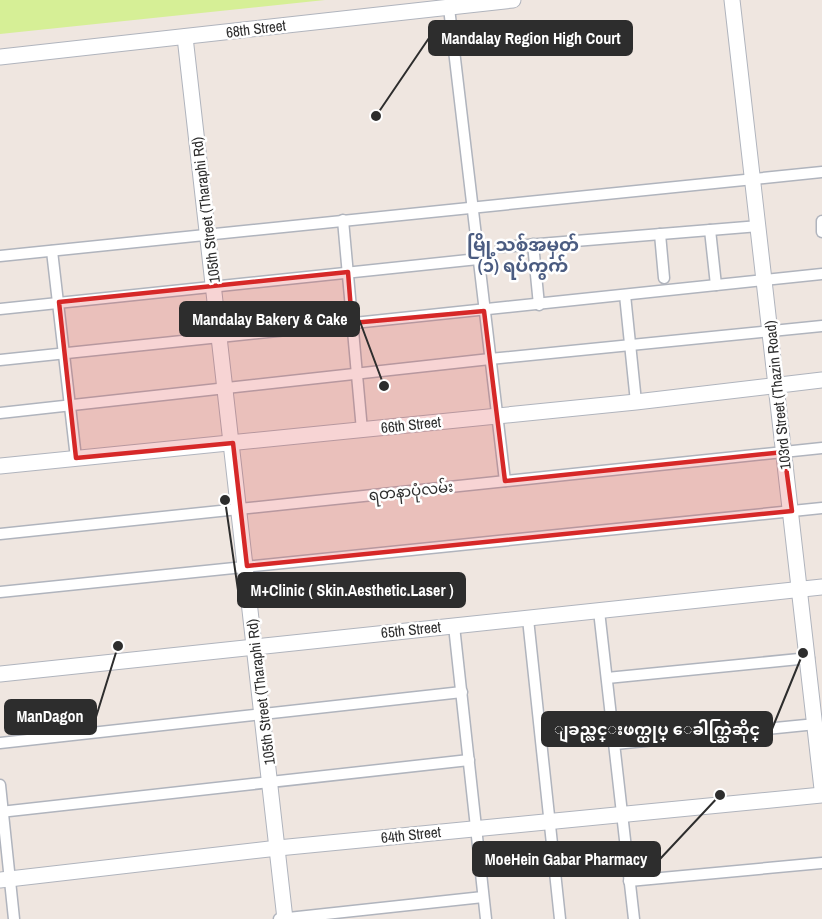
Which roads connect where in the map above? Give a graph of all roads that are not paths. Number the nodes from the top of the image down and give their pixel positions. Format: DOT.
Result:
graph roads {
  1 [pos="513,0"];
  2 [pos="732,0"];
  3 [pos="449,8"];
  4 [pos="185,37"];
  5 [pos="0,57"];
  6 [pos="822,172"];
  7 [pos="753,179"];
  8 [pos="472,207"];
  9 [pos="343,220"];
  10 [pos="822,221"];
  11 [pos="759,226"];
  12 [pos="710,230"];
  13 [pos="822,232"];
  14 [pos="209,234"];
  15 [pos="660,234"];
  16 [pos="533,244"];
  17 [pos="501,247"];
  18 [pos="52,251"];
  19 [pos="0,256"];
  20 [pos="478,259"];
  21 [pos="348,272"];
  22 [pos="822,274"];
  23 [pos="664,278"];
  24 [pos="765,279"];
  25 [pos="716,285"];
  26 [pos="215,286"];
  27 [pos="625,295"];
  28 [pos="59,302"];
  29 [pos="539,305"];
  30 [pos="0,309"];
  31 [pos="484,311"];
  32 [pos="352,323"];
  33 [pos="822,326"];
  34 [pos="772,331"];
  35 [pos="221,336"];
  36 [pos="631,344"];
  37 [pos="64,352"];
  38 [pos="490,359"];
  39 [pos="0,360"];
  40 [pos="357,373"];
  41 [pos="822,381"];
  42 [pos="777,385"];
  43 [pos="226,387"];
  44 [pos="636,402"];
  45 [pos="70,406"];
  46 [pos="0,413"];
  47 [pos="497,416"];
  48 [pos="362,430"];
  49 [pos="233,442"];
  50 [pos="822,448"];
  51 [pos="784,452"];
  52 [pos="76,458"];
  53 [pos="0,466"];
  54 [pos="505,481"];
  55 [pos="822,508"];
  56 [pos="240,509"];
  57 [pos="792,511"];
  58 [pos="0,534"];
  59 [pos="247,566"];
  60 [pos="822,587"];
  61 [pos="800,589"];
  62 [pos="0,592"];
  63 [pos="599,611"];
  64 [pos="528,619"];
  65 [pos="454,626"];
  66 [pos="256,645"];
  67 [pos="809,658"];
  68 [pos="0,674"];
  69 [pos="607,678"];
  70 [pos="462,692"];
  71 [pos="818,704"];
  72 [pos="264,712"];
  73 [pos="816,724"];
  74 [pos="0,742"];
  75 [pos="615,744"];
  76 [pos="469,760"];
  77 [pos="272,782"];
  78 [pos="0,786"];
  79 [pos="822,789"];
  80 [pos="822,795"];
  81 [pos="2,812"];
  82 [pos="623,816"];
  83 [pos="550,823"];
  84 [pos="476,829"];
  85 [pos="279,848"];
  86 [pos="822,863"];
  87 [pos="5,879"];
  88 [pos="629,881"];
  89 [pos="483,897"];
  90 [pos="14,919"];
  91 [pos="279,919"];
  92 [pos="285,919"];
  93 [pos="486,919"];
  94 [pos="560,919"];
  95 [pos="634,919"];
  1 -- 3 [label="street, 68th Street"];
  2 -- 7 [label="street, 103rd Street (Thazin Road)"];
  3 -- 4 [label="street, 68th Street"];
  3 -- 8 [label="street"];
  4 -- 5 [label="street, 68th Street"];
  4 -- 14 [label="street, 105th Street (Tharaphi Rd)"];
  6 -- 7 [label="street"];
  7 -- 8 [label="street"];
  7 -- 11 [label="street, 103rd Street (Thazin Road)"];
  8 -- 9 [label="street"];
  8 -- 20 [label="street"];
  9 -- 14 [label="street"];
  9 -- 21 [label="street"];
  10 -- 13 [label="street"];
  11 -- 12 [label="street"];
  11 -- 24 [label="street, 103rd Street (Thazin Road)"];
  12 -- 15 [label="street"];
  12 -- 25 [label="street"];
  14 -- 18 [label="street"];
  14 -- 26 [label="street, 105th Street (Tharaphi Rd)"];
  15 -- 16 [label="street"];
  15 -- 23 [label="street"];
  16 -- 17 [label="street"];
  16 -- 29 [label="street"];
  18 -- 19 [label="street"];
  18 -- 28 [label="street"];
  20 -- 21 [label="street"];
  20 -- 31 [label="street"];
  21 -- 26 [label="street"];
  21 -- 32 [label="street"];
  22 -- 24 [label="street"];
  24 -- 25 [label="street"];
  24 -- 34 [label="street, 103rd Street (Thazin Road)"];
  25 -- 27 [label="street"];
  26 -- 28 [label="street"];
  26 -- 35 [label="street, 105th Street (Tharaphi Rd)"];
  27 -- 29 [label="street"];
  27 -- 36 [label="street"];
  28 -- 30 [label="street"];
  28 -- 37 [label="street"];
  29 -- 31 [label="street"];
  31 -- 32 [label="street"];
  31 -- 38 [label="street"];
  32 -- 35 [label="street"];
  32 -- 40 [label="street"];
  33 -- 34 [label="street"];
  34 -- 36 [label="street"];
  34 -- 42 [label="street, 103rd Street (Thazin Road)"];
  35 -- 37 [label="street"];
  35 -- 43 [label="street, 105th Street (Tharaphi Rd)"];
  36 -- 38 [label="street"];
  36 -- 44 [label="street"];
  37 -- 39 [label="street"];
  37 -- 45 [label="street"];
  38 -- 40 [label="street"];
  38 -- 47 [label="street"];
  40 -- 43 [label="street"];
  40 -- 48 [label="street"];
  41 -- 42 [label="street, 66th Street"];
  42 -- 44 [label="street, 66th Street"];
  42 -- 51 [label="street, 103rd Street (Thazin Road)"];
  43 -- 45 [label="street"];
  43 -- 49 [label="street, 105th Street (Tharaphi Rd)"];
  44 -- 47 [label="street, 66th Street"];
  45 -- 46 [label="street"];
  45 -- 52 [label="street"];
  47 -- 48 [label="street, 66th Street"];
  47 -- 54 [label="street"];
  48 -- 49 [label="street, 66th Street"];
  49 -- 52 [label="street, 66th Street"];
  49 -- 56 [label="street, 105th Street (Tharaphi Rd)"];
  50 -- 51 [label="street, ရတနာပုံလမ်း"];
  51 -- 54 [label="street, ရတနာပုံလမ်း"];
  51 -- 57 [label="street, 103rd Street (Thazin Road)"];
  52 -- 53 [label="street, 66th Street"];
  54 -- 56 [label="street, ရတနာပုံလမ်း"];
  55 -- 57 [label="street"];
  56 -- 58 [label="street, ရတနာပုံလမ်း"];
  56 -- 59 [label="street, 105th Street (Tharaphi Rd)"];
  57 -- 59 [label="street"];
  57 -- 61 [label="street, 103rd Street (Thazin Road)"];
  59 -- 62 [label="street"];
  59 -- 66 [label="street, 105th Street (Tharaphi Rd)"];
  60 -- 61 [label="street, 65th Street"];
  61 -- 63 [label="street, 65th Street"];
  61 -- 67 [label="street, 103rd Street (Thazin Road)"];
  63 -- 64 [label="street, 65th Street"];
  63 -- 69 [label="street"];
  64 -- 65 [label="street, 65th Street"];
  64 -- 83 [label="street"];
  65 -- 66 [label="street, 65th Street"];
  65 -- 70 [label="street"];
  66 -- 68 [label="street, 65th Street"];
  66 -- 72 [label="street, 105th Street (Tharaphi Rd)"];
  67 -- 69 [label="street"];
  67 -- 71 [label="street, 103rd Street (Thazin Road)"];
  69 -- 75 [label="street"];
  70 -- 72 [label="street"];
  70 -- 76 [label="street"];
  71 -- 73 [label="street, 103rd Street (Thazin Road)"];
  72 -- 74 [label="street"];
  72 -- 77 [label="street, 105th Street (Tharaphi Rd)"];
  73 -- 75 [label="street"];
  73 -- 79 [label="street, 103rd Street (Thazin Road)"];
  75 -- 82 [label="street"];
  76 -- 77 [label="street"];
  76 -- 84 [label="street"];
  77 -- 81 [label="street"];
  77 -- 85 [label="street, 105th Street (Tharaphi Rd)"];
  78 -- 81 [label="street"];
  80 -- 82 [label="street, 64th Street"];
  81 -- 87 [label="street"];
  82 -- 83 [label="street, 64th Street"];
  82 -- 88 [label="street"];
  83 -- 84 [label="street, 64th Street"];
  83 -- 94 [label="street"];
  84 -- 85 [label="street, 64th Street"];
  84 -- 89 [label="street"];
  85 -- 87 [label="street, 64th Street"];
  85 -- 92 [label="street, 105th Street (Tharaphi Rd)"];
  86 -- 88 [label="street"];
  87 -- 90 [label="street"];
  88 -- 95 [label="street"];
  89 -- 92 [label="street"];
  89 -- 93 [label="street"];
  91 -- 92 [label="street"];
}
